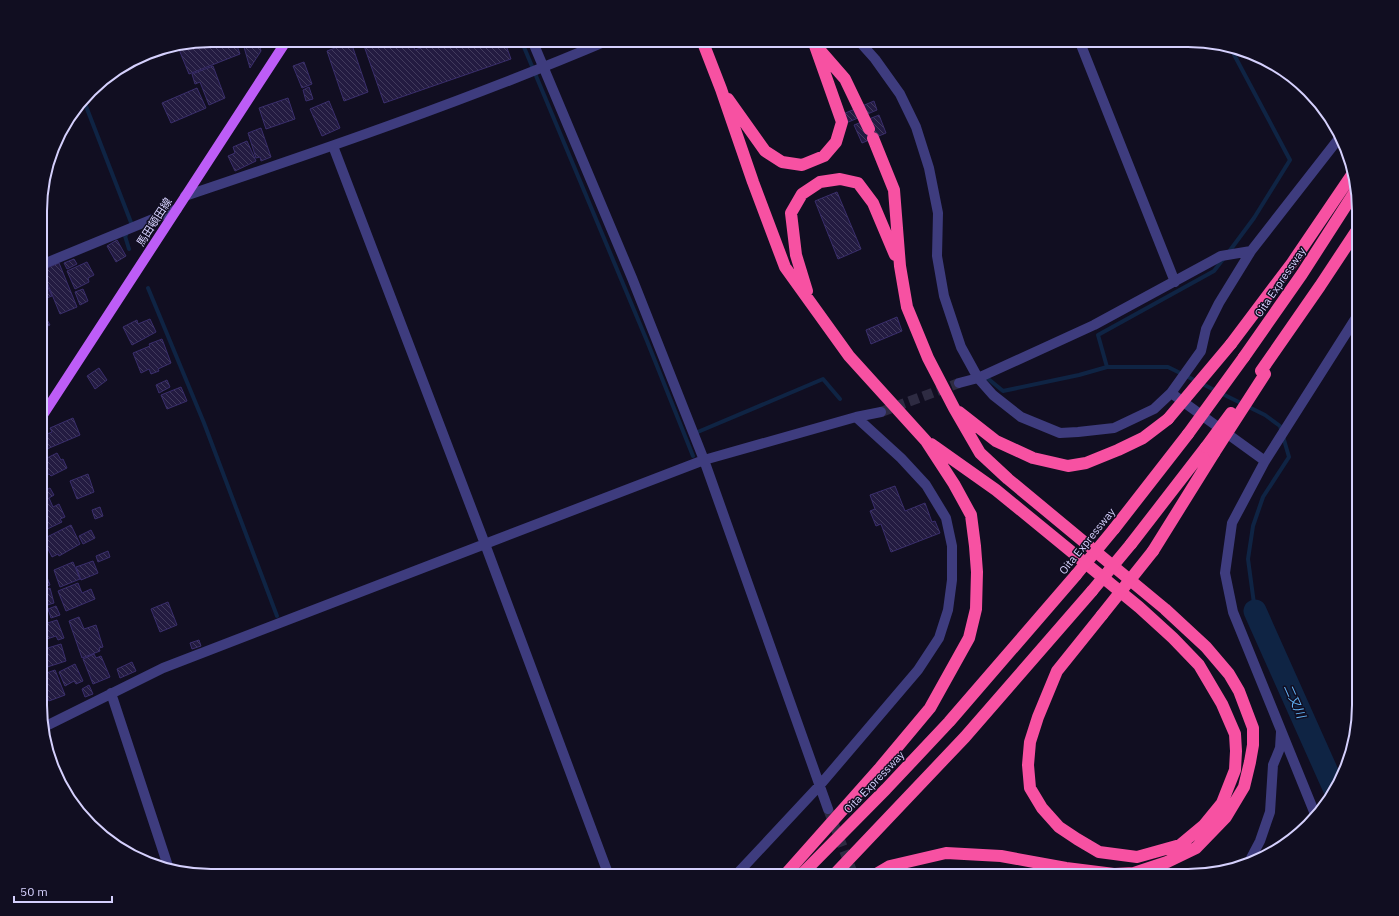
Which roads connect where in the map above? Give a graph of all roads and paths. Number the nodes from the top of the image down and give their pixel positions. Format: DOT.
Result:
graph roads {
  1 [pos="282,47"];
  2 [pos="535,47"];
  3 [pos="593,47"];
  4 [pos="705,47"];
  5 [pos="814,47"];
  6 [pos="817,47"];
  7 [pos="864,47"];
  8 [pos="1082,47"];
  9 [pos="544,68"];
  10 [pos="721,89"];
  11 [pos="1336,142"];
  12 [pos="333,146"];
  13 [pos="1349,179"];
  14 [pos="185,196"];
  15 [pos="1352,197"];
  16 [pos="177,209"];
  17 [pos="1352,238"];
  18 [pos="1251,251"];
  19 [pos="47,263"];
  20 [pos="900,266"];
  21 [pos="1175,282"];
  22 [pos="811,302"];
  23 [pos="1352,324"];
  24 [pos="978,378"];
  25 [pos="959,383"];
  26 [pos="1171,393"];
  27 [pos="954,408"];
  28 [pos="47,409"];
  29 [pos="881,412"];
  30 [pos="856,417"];
  31 [pos="926,441"];
  32 [pos="1210,450"];
  33 [pos="704,460"];
  34 [pos="1265,461"];
  35 [pos="485,544"];
  36 [pos="112,693"];
  37 [pos="48,725"];
  38 [pos="1282,730"];
  39 [pos="820,785"];
  40 [pos="828,809"];
  41 [pos="1313,810"];
  42 [pos="1252,855"];
  43 [pos="167,862"];
  44 [pos="606,869"];
  45 [pos="742,869"];
  46 [pos="790,869"];
  47 [pos="807,869"];
  48 [pos="840,869"];
  49 [pos="885,869"];
  50 [pos="1074,869"];
  51 [pos="1146,869"];
  1 -- 14 [label="main road, 馬田頓田線"];
  2 -- 9 [label="street"];
  3 -- 9 [label="street"];
  4 -- 10 [label="highway"];
  5 -- 10 [label="highway"];
  6 -- 20 [label="highway"];
  7 -- 24 [label="street"];
  8 -- 21 [label="street"];
  9 -- 12 [label="street"];
  9 -- 33 [label="street"];
  10 -- 22 [label="highway"];
  11 -- 18 [label="street"];
  12 -- 14 [label="street"];
  12 -- 35 [label="street"];
  13 -- 27 [label="highway, bridge"];
  14 -- 16 [label="main road, 馬田頓田線"];
  15 -- 47 [label="highway, Oita Expressway, bridge"];
  16 -- 19 [label="street"];
  16 -- 28 [label="main road, 馬田頓田線"];
  17 -- 32 [label="highway, bridge"];
  18 -- 21 [label="street"];
  18 -- 26 [label="street"];
  20 -- 22 [label="highway"];
  20 -- 27 [label="highway"];
  21 -- 24 [label="street"];
  22 -- 31 [label="highway"];
  23 -- 34 [label="street"];
  24 -- 25 [label="street"];
  24 -- 26 [label="street"];
  26 -- 34 [label="street"];
  27 -- 51 [label="highway"];
  29 -- 30 [label="street"];
  30 -- 33 [label="street"];
  30 -- 39 [label="street"];
  31 -- 32 [label="highway, bridge"];
  31 -- 46 [label="highway"];
  32 -- 48 [label="highway, bridge"];
  33 -- 35 [label="street"];
  33 -- 39 [label="street"];
  34 -- 38 [label="street"];
  35 -- 36 [label="street"];
  35 -- 44 [label="street"];
  36 -- 37 [label="street"];
  36 -- 43 [label="street"];
  38 -- 41 [label="street"];
  38 -- 42 [label="street"];
  39 -- 40 [label="street"];
  39 -- 45 [label="street"];
  49 -- 50 [label="highway"];
}
